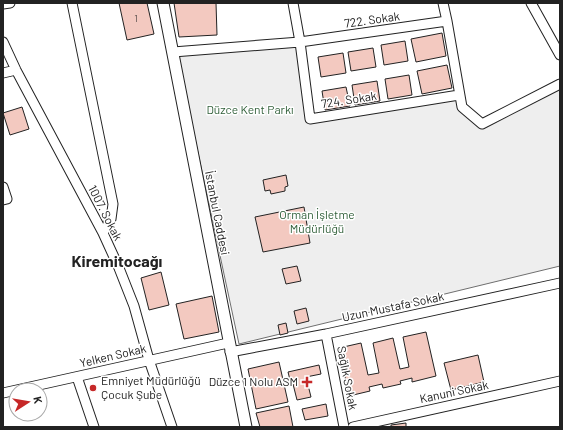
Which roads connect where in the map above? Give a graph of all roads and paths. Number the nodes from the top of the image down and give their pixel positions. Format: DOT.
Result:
graph roads {
  1 [pos="10,3"];
  2 [pos="72,3"];
  3 [pos="163,3"];
  4 [pos="293,3"];
  5 [pos="443,3"];
  6 [pos="531,3"];
  7 [pos="3,4"];
  8 [pos="447,21"];
  9 [pos="3,42"];
  10 [pos="300,42"];
  11 [pos="173,52"];
  12 [pos="560,55"];
  13 [pos="16,70"];
  14 [pos="3,73"];
  15 [pos="560,84"];
  16 [pos="459,95"];
  17 [pos="3,187"];
  18 [pos="3,200"];
  19 [pos="103,233"];
  20 [pos="560,283"];
  21 [pos="326,334"];
  22 [pos="229,347"];
  23 [pos="149,360"];
  24 [pos="77,377"];
  25 [pos="560,381"];
  26 [pos="3,393"];
  27 [pos="94,427"];
  28 [pos="172,427"];
  29 [pos="246,427"];
  30 [pos="344,427"];
  31 [pos="353,427"];
  1 -- 7 [label="street"];
  2 -- 19 [label="street"];
  3 -- 11 [label="main road, İstanbul Caddesi"];
  4 -- 10 [label="street, 724. Sokak"];
  5 -- 8 [label="street"];
  6 -- 12 [label="street"];
  8 -- 10 [label="street, 722. Sokak"];
  8 -- 16 [label="street"];
  9 -- 13 [label="street, 1007. Sokak"];
  10 -- 11 [label="street, 722. Sokak"];
  10 -- 16 [label="street, 724. Sokak"];
  11 -- 22 [label="main road, İstanbul Caddesi"];
  13 -- 14 [label="street"];
  13 -- 19 [label="street, 1007. Sokak"];
  15 -- 16 [label="street"];
  17 -- 18 [label="street"];
  19 -- 23 [label="street, 1007. Sokak"];
  20 -- 21 [label="street, Uzun Mustafa Sokak"];
  21 -- 22 [label="street, Uzun Mustafa Sokak"];
  21 -- 30 [label="street, Sağlık Sokak"];
  22 -- 23 [label="street, Yelken Sokak"];
  22 -- 29 [label="main road, İstanbul Caddesi"];
  23 -- 24 [label="street, Yelken Sokak"];
  23 -- 28 [label="street, 1007. Sokak"];
  24 -- 26 [label="street, Yelken Sokak"];
  24 -- 27 [label="street"];
  25 -- 31 [label="street, Kanuni Sokak"];
}
